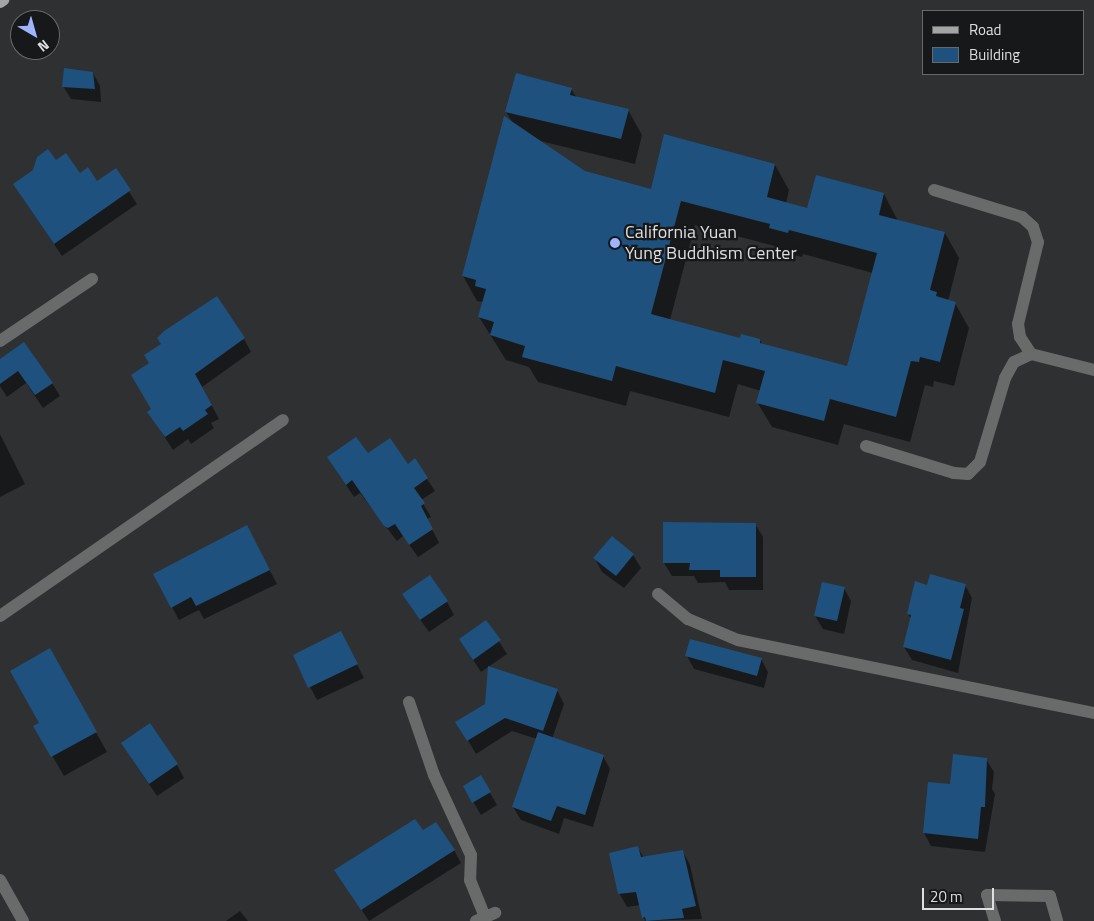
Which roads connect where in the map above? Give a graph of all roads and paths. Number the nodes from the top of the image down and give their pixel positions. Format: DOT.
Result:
graph roads {
  1 [pos="4,0"];
  2 [pos="0,2"];
  3 [pos="934,190"];
  4 [pos="92,279"];
  5 [pos="0,341"];
  6 [pos="1031,354"];
  7 [pos="1094,370"];
  8 [pos="282,420"];
  9 [pos="866,446"];
  10 [pos="658,594"];
  11 [pos="0,616"];
  12 [pos="409,702"];
  13 [pos="1094,713"];
  14 [pos="0,880"];
  15 [pos="486,917"];
  16 [pos="23,921"];
  17 [pos="995,921"];
  18 [pos="1057,921"];
  1 -- 2 [label="main road"];
  3 -- 6 [label="street"];
  4 -- 5 [label="street"];
  6 -- 7 [label="street"];
  6 -- 9 [label="street"];
  8 -- 11 [label="street"];
  10 -- 13 [label="street"];
  12 -- 15 [label="street"];
  14 -- 16 [label="street"];
  17 -- 18 [label="street"];
}
